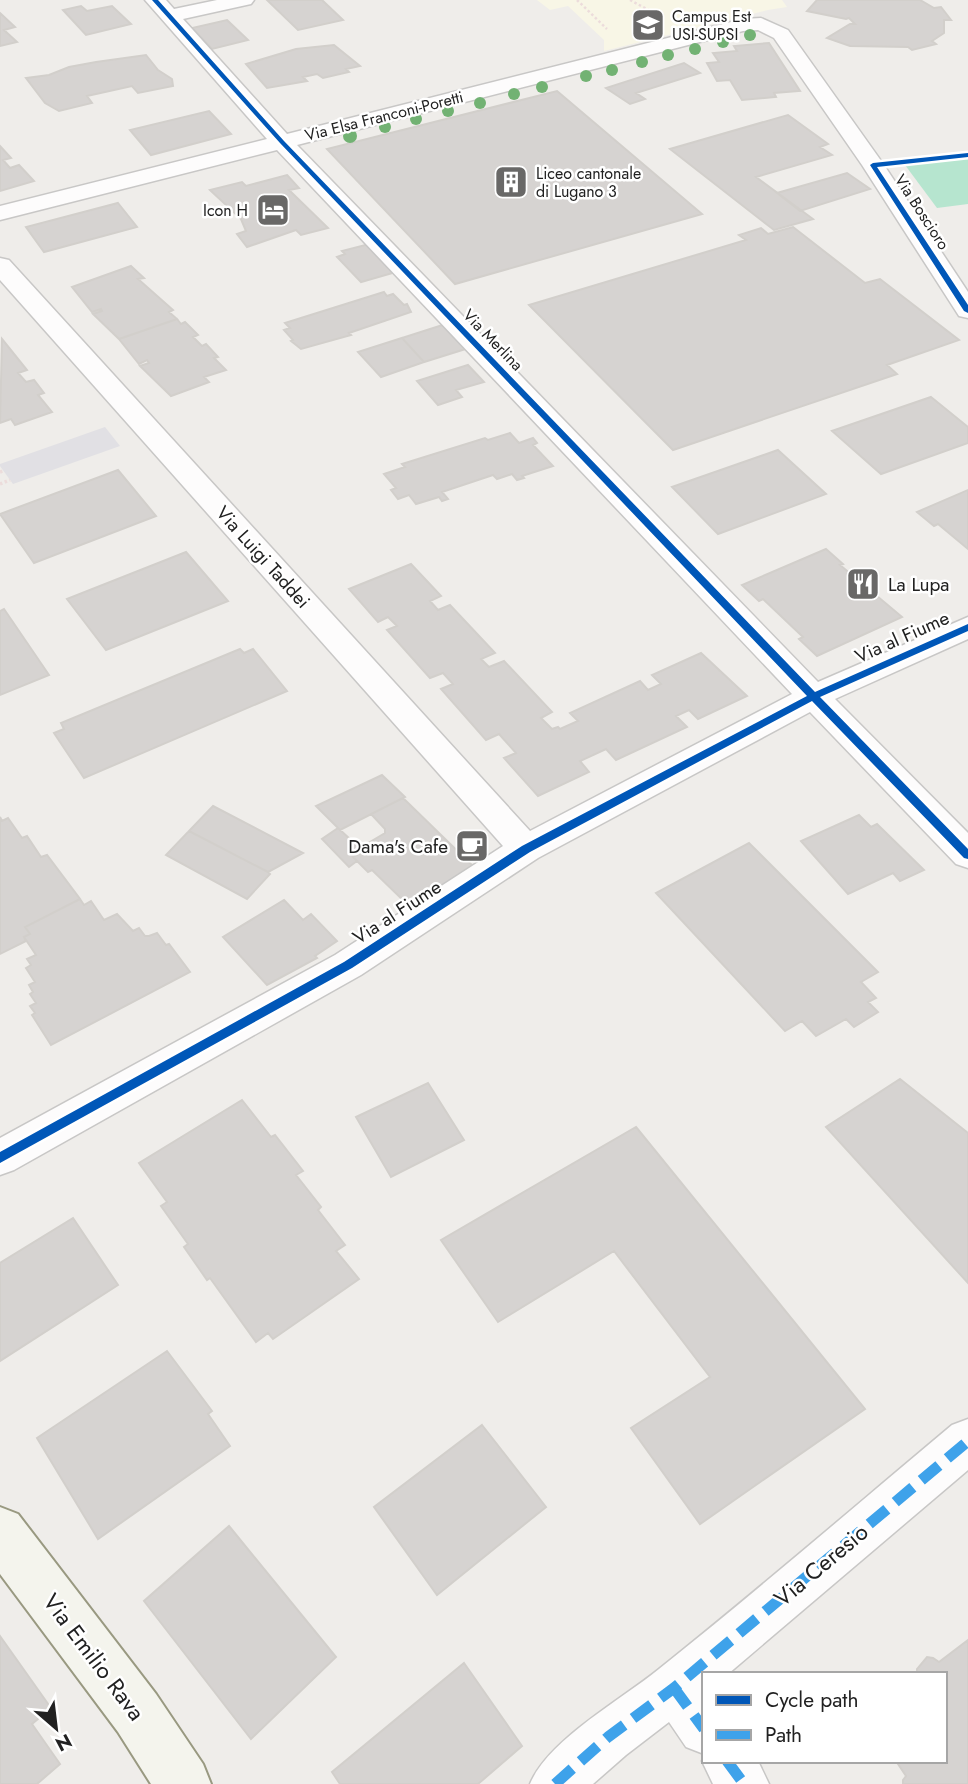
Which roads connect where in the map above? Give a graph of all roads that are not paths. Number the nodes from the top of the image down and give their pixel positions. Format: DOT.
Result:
graph roads {
  1 [pos="244,0"];
  2 [pos="162,8"];
  3 [pos="768,26"];
  4 [pos="282,142"];
  5 [pos="0,213"];
  6 [pos="0,265"];
  7 [pos="968,311"];
  8 [pos="968,627"];
  9 [pos="812,697"];
  10 [pos="526,849"];
  11 [pos="968,855"];
  12 [pos="0,1158"];
  13 [pos="968,1441"];
  14 [pos="0,1532"];
  15 [pos="674,1688"];
  16 [pos="702,1726"];
  17 [pos="728,1763"];
  18 [pos="183,1784"];
  19 [pos="555,1784"];
  20 [pos="744,1784"];
  1 -- 2 [label="street"];
  2 -- 4 [label="street, Via Merlina"];
  3 -- 4 [label="street, Via Elsa Franconi-Poretti"];
  3 -- 7 [label="street, Via Boscioro"];
  4 -- 5 [label="street, Via Elsa Franconi-Poretti"];
  4 -- 9 [label="street, Via Merlina"];
  6 -- 10 [label="street, Via Luigi Taddei"];
  8 -- 9 [label="street, Via al Fiume"];
  9 -- 10 [label="street, Via al Fiume"];
  9 -- 11 [label="street"];
  10 -- 12 [label="street, Via al Fiume"];
  13 -- 15 [label="street, Via Ceresio"];
  14 -- 18 [label="main road, Via Emilio Rava"];
  15 -- 16 [label="street"];
  15 -- 19 [label="street, Via Ceresio"];
  17 -- 20 [label="street"];
}
